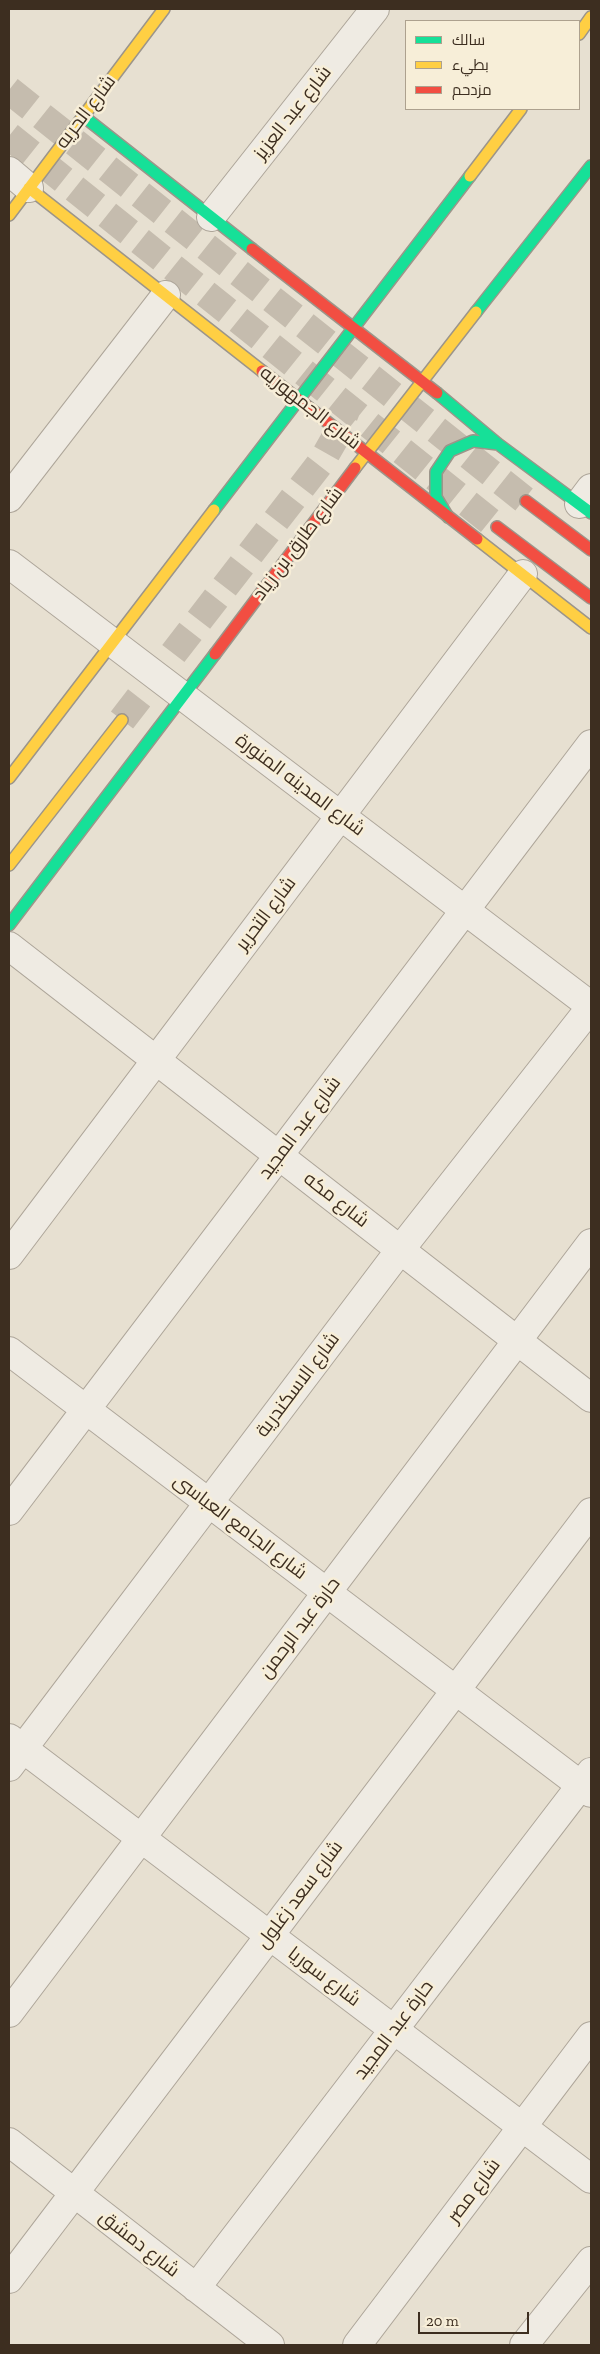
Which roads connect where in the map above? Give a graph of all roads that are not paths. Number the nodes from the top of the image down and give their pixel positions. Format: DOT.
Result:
graph roads {
  1 [pos="164,9"];
  2 [pos="375,9"];
  3 [pos="591,17"];
  4 [pos="580,33"];
  5 [pos="520,110"];
  6 [pos="83,116"];
  7 [pos="591,166"];
  8 [pos="19,180"];
  9 [pos="9,215"];
  10 [pos="211,217"];
  11 [pos="166,295"];
  12 [pos="353,329"];
  13 [pos="422,380"];
  14 [pos="299,399"];
  15 [pos="498,444"];
  16 [pos="367,453"];
  17 [pos="9,498"];
  18 [pos="526,501"];
  19 [pos="587,502"];
  20 [pos="449,519"];
  21 [pos="497,526"];
  22 [pos="591,550"];
  23 [pos="9,564"];
  24 [pos="523,574"];
  25 [pos="591,598"];
  26 [pos="591,628"];
  27 [pos="112,643"];
  28 [pos="182,696"];
  29 [pos="122,720"];
  30 [pos="591,744"];
  31 [pos="9,778"];
  32 [pos="340,816"];
  33 [pos="9,865"];
  34 [pos="465,910"];
  35 [pos="9,925"];
  36 [pos="9,946"];
  37 [pos="591,1007"];
  38 [pos="156,1060"];
  39 [pos="279,1156"];
  40 [pos="591,1243"];
  41 [pos="400,1250"];
  42 [pos="9,1255"];
  43 [pos="517,1341"];
  44 [pos="9,1351"];
  45 [pos="591,1398"];
  46 [pos="86,1410"];
  47 [pos="208,1503"];
  48 [pos="9,1511"];
  49 [pos="591,1512"];
  50 [pos="327,1593"];
  51 [pos="456,1690"];
  52 [pos="13,1751"];
  53 [pos="588,1783"];
  54 [pos="140,1839"];
  55 [pos="270,1936"];
  56 [pos="9,2014"];
  57 [pos="395,2030"];
  58 [pos="591,2036"];
  59 [pos="522,2127"];
  60 [pos="9,2142"];
  61 [pos="591,2179"];
  62 [pos="74,2193"];
  63 [pos="591,2261"];
  64 [pos="9,2279"];
  65 [pos="196,2288"];
  66 [pos="270,2345"];
  67 [pos="357,2345"];
  68 [pos="524,2345"];
  1 -- 6 [label="main road, شارع الحريه"];
  2 -- 10 [label="street, شارع عبد العزيز"];
  3 -- 4 [label="main road"];
  5 -- 12 [label="main road"];
  6 -- 8 [label="main road, شارع الحريه"];
  6 -- 10 [label="main road"];
  7 -- 13 [label="main road, شارع طارق بن زياد"];
  8 -- 9 [label="main road, شارع الحريه"];
  8 -- 11 [label="main road, شارع الجمهوريه"];
  10 -- 12 [label="main road"];
  11 -- 14 [label="main road, شارع الجمهوريه"];
  11 -- 17 [label="street"];
  12 -- 13 [label="main road"];
  12 -- 14 [label="main road"];
  13 -- 15 [label="main road"];
  13 -- 16 [label="main road, شارع طارق بن زياد"];
  14 -- 16 [label="main road, شارع الجمهوريه"];
  14 -- 27 [label="main road"];
  15 -- 19 [label="main road"];
  15 -- 20 [label="main road"];
  16 -- 20 [label="main road, شارع الجمهوريه"];
  16 -- 28 [label="main road, شارع طارق بن زياد"];
  18 -- 22 [label="main road"];
  20 -- 24 [label="main road, شارع الجمهوريه"];
  21 -- 25 [label="main road"];
  23 -- 27 [label="street, شارع المدينه المنورة"];
  24 -- 26 [label="main road, شارع الجمهوريه"];
  24 -- 32 [label="street, شارع التحرير"];
  27 -- 28 [label="street, شارع المدينه المنورة"];
  27 -- 31 [label="main road"];
  28 -- 32 [label="street, شارع المدينه المنورة"];
  28 -- 35 [label="main road, شارع طارق بن زياد"];
  29 -- 33 [label="main road"];
  30 -- 34 [label="street, شارع عبد المجيد"];
  32 -- 34 [label="street, شارع المدينه المنورة"];
  32 -- 38 [label="street, شارع التحرير"];
  34 -- 37 [label="street, شارع المدينه المنورة"];
  34 -- 39 [label="street, شارع عبد المجيد"];
  36 -- 38 [label="street, شارع مكه"];
  37 -- 41 [label="street, شارع الاسكندرية"];
  38 -- 39 [label="street, شارع مكه"];
  38 -- 42 [label="street, شارع التحرير"];
  39 -- 41 [label="street, شارع مكه"];
  39 -- 46 [label="street, شارع عبد المجيد"];
  40 -- 43 [label="street, حارة عبد الرحمن"];
  41 -- 43 [label="street, شارع مكه"];
  41 -- 47 [label="street, شارع الاسكندرية"];
  43 -- 45 [label="street, شارع مكه"];
  43 -- 50 [label="street, حارة عبد الرحمن"];
  44 -- 46 [label="street, شارع الجامع العباسى"];
  46 -- 47 [label="street, شارع الجامع العباسى"];
  46 -- 48 [label="street, شارع عبد المجيد"];
  47 -- 50 [label="street, شارع الجامع العباسى"];
  47 -- 52 [label="street, شارع الاسكندرية"];
  49 -- 51 [label="street, شارع سعد زغلول"];
  50 -- 51 [label="street, شارع الجامع العباسى"];
  50 -- 54 [label="street, حارة عبد الرحمن"];
  51 -- 53 [label="street, شارع الجامع العباسى"];
  51 -- 55 [label="street, شارع سعد زغلول"];
  52 -- 54 [label="street, شارع سوريا"];
  53 -- 57 [label="street, حارة عبد المجيد"];
  54 -- 55 [label="street, شارع سوريا"];
  54 -- 56 [label="street, حارة عبد الرحمن"];
  55 -- 57 [label="street, شارع سوريا"];
  55 -- 62 [label="street, شارع سعد زغلول"];
  57 -- 59 [label="street, شارع سوريا"];
  57 -- 65 [label="street, حارة عبد المجيد"];
  58 -- 59 [label="street, شارع مصر"];
  59 -- 61 [label="street, شارع سوريا"];
  59 -- 67 [label="street, شارع مصر"];
  60 -- 62 [label="street, شارع دمشق"];
  62 -- 64 [label="street, شارع سعد زغلول"];
  62 -- 65 [label="street, شارع دمشق"];
  63 -- 68 [label="street"];
  65 -- 66 [label="street, شارع دمشق"];
}
